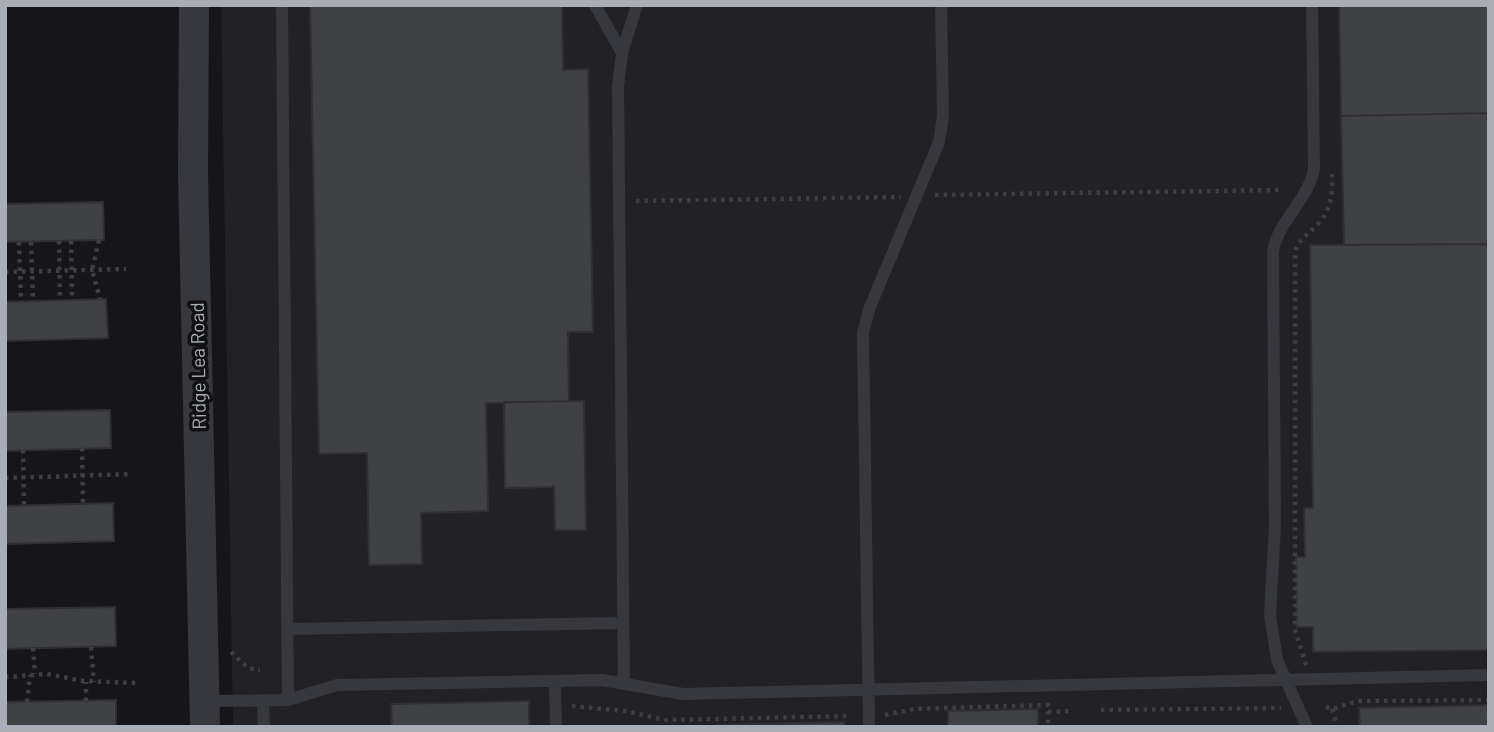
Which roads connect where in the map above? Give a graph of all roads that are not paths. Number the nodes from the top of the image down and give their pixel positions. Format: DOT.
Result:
graph roads {
  1 [pos="194,5"];
  2 [pos="282,5"];
  3 [pos="596,5"];
  4 [pos="637,5"];
  5 [pos="942,5"];
  6 [pos="1312,5"];
  7 [pos="622,53"];
  8 [pos="623,623"];
  9 [pos="288,629"];
  10 [pos="1489,676"];
  11 [pos="1285,679"];
  12 [pos="555,681"];
  13 [pos="624,683"];
  14 [pos="869,690"];
  15 [pos="288,700"];
  16 [pos="263,701"];
  17 [pos="205,714"];
  18 [pos="264,727"];
  19 [pos="556,727"];
  20 [pos="869,727"];
  21 [pos="1307,727"];
  1 -- 17 [label="street, Ridge Lea Road"];
  2 -- 9 [label="lane"];
  3 -- 7 [label="lane"];
  4 -- 7 [label="lane"];
  5 -- 14 [label="lane"];
  6 -- 11 [label="lane"];
  7 -- 8 [label="lane"];
  8 -- 9 [label="lane"];
  8 -- 13 [label="lane"];
  9 -- 15 [label="lane"];
  10 -- 11 [label="lane"];
  11 -- 14 [label="lane"];
  11 -- 21 [label="lane"];
  12 -- 13 [label="lane"];
  12 -- 15 [label="lane"];
  12 -- 19 [label="lane"];
  13 -- 14 [label="lane"];
  14 -- 20 [label="lane"];
  15 -- 16 [label="lane"];
  16 -- 17 [label="lane"];
  16 -- 18 [label="lane"];
}
